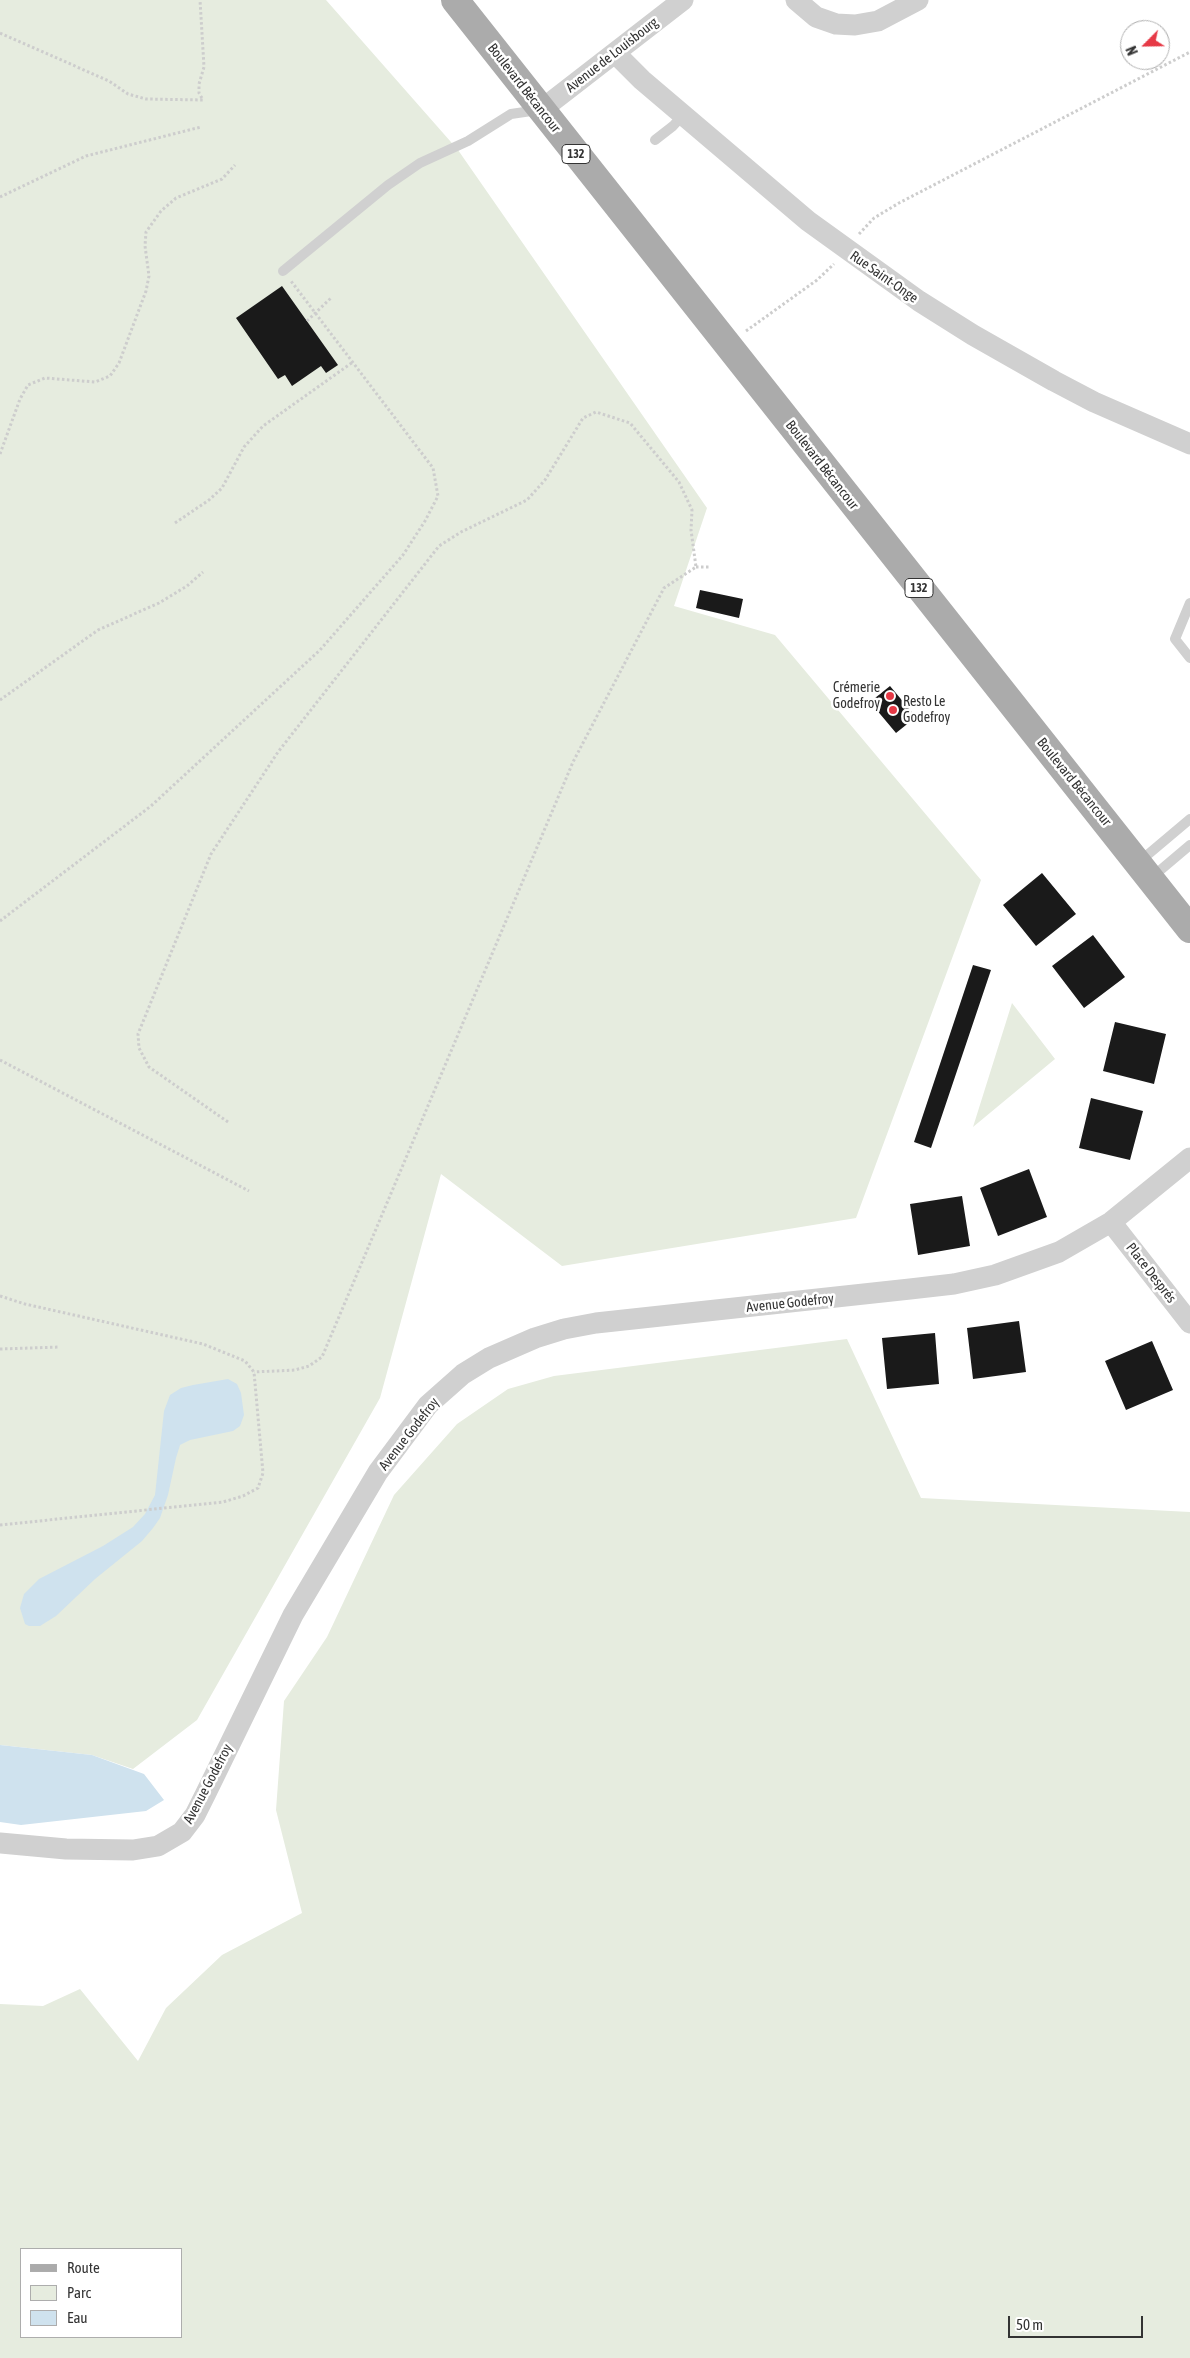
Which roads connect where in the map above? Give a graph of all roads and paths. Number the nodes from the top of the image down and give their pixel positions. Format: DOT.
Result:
graph roads {
  1 [pos="200,0"];
  2 [pos="455,0"];
  3 [pos="682,0"];
  4 [pos="796,0"];
  5 [pos="918,0"];
  6 [pos="0,33"];
  7 [pos="1190,52"];
  8 [pos="615,53"];
  9 [pos="541,110"];
  10 [pos="683,115"];
  11 [pos="202,127"];
  12 [pos="655,140"];
  13 [pos="234,165"];
  14 [pos="0,197"];
  15 [pos="855,238"];
  16 [pos="839,258"];
  17 [pos="283,271"];
  18 [pos="332,297"];
  19 [pos="317,313"];
  20 [pos="307,321"];
  21 [pos="742,334"];
  22 [pos="353,362"];
  23 [pos="1190,444"];
  24 [pos="0,454"];
  25 [pos="175,523"];
  26 [pos="696,567"];
  27 [pos="710,567"];
  28 [pos="203,572"];
  29 [pos="1190,604"];
  30 [pos="1190,658"];
  31 [pos="0,700"];
  32 [pos="1190,819"];
  33 [pos="1190,845"];
  34 [pos="1144,870"];
  35 [pos="0,921"];
  36 [pos="1190,929"];
  37 [pos="0,1060"];
  38 [pos="228,1122"];
  39 [pos="1190,1158"];
  40 [pos="249,1191"];
  41 [pos="1111,1222"];
  42 [pos="0,1296"];
  43 [pos="1190,1323"];
  44 [pos="59,1347"];
  45 [pos="0,1349"];
  46 [pos="254,1372"];
  47 [pos="0,1525"];
  48 [pos="0,1843"];
  1 -- 6 [label="path"];
  2 -- 9 [label="main road, Boulevard Bécancour / 132"];
  3 -- 8 [label="street, Avenue de Louisbourg"];
  4 -- 5 [label="street"];
  7 -- 15 [label="path"];
  8 -- 9 [label="street, Avenue de Louisbourg"];
  8 -- 10 [label="street, Rue Saint-Onge"];
  9 -- 17 [label="lane"];
  9 -- 34 [label="main road, Boulevard Bécancour / 132"];
  10 -- 12 [label="lane"];
  10 -- 23 [label="street, Rue Saint-Onge"];
  11 -- 14 [label="path"];
  13 -- 24 [label="path"];
  16 -- 21 [label="path"];
  17 -- 19 [label="path"];
  18 -- 19 [label="path"];
  19 -- 20 [label="path"];
  19 -- 22 [label="path"];
  22 -- 25 [label="path"];
  22 -- 35 [label="path"];
  26 -- 27 [label="path"];
  26 -- 38 [label="path"];
  26 -- 46 [label="path"];
  28 -- 31 [label="path"];
  29 -- 30 [label="lane"];
  32 -- 34 [label="lane"];
  33 -- 34 [label="lane"];
  34 -- 36 [label="main road, Boulevard Bécancour / 132"];
  37 -- 40 [label="path"];
  39 -- 41 [label="street, Avenue Godefroy"];
  41 -- 43 [label="street, Place Després"];
  41 -- 48 [label="street, Avenue Godefroy"];
  42 -- 46 [label="path"];
  44 -- 45 [label="path"];
  46 -- 47 [label="path"];
}
